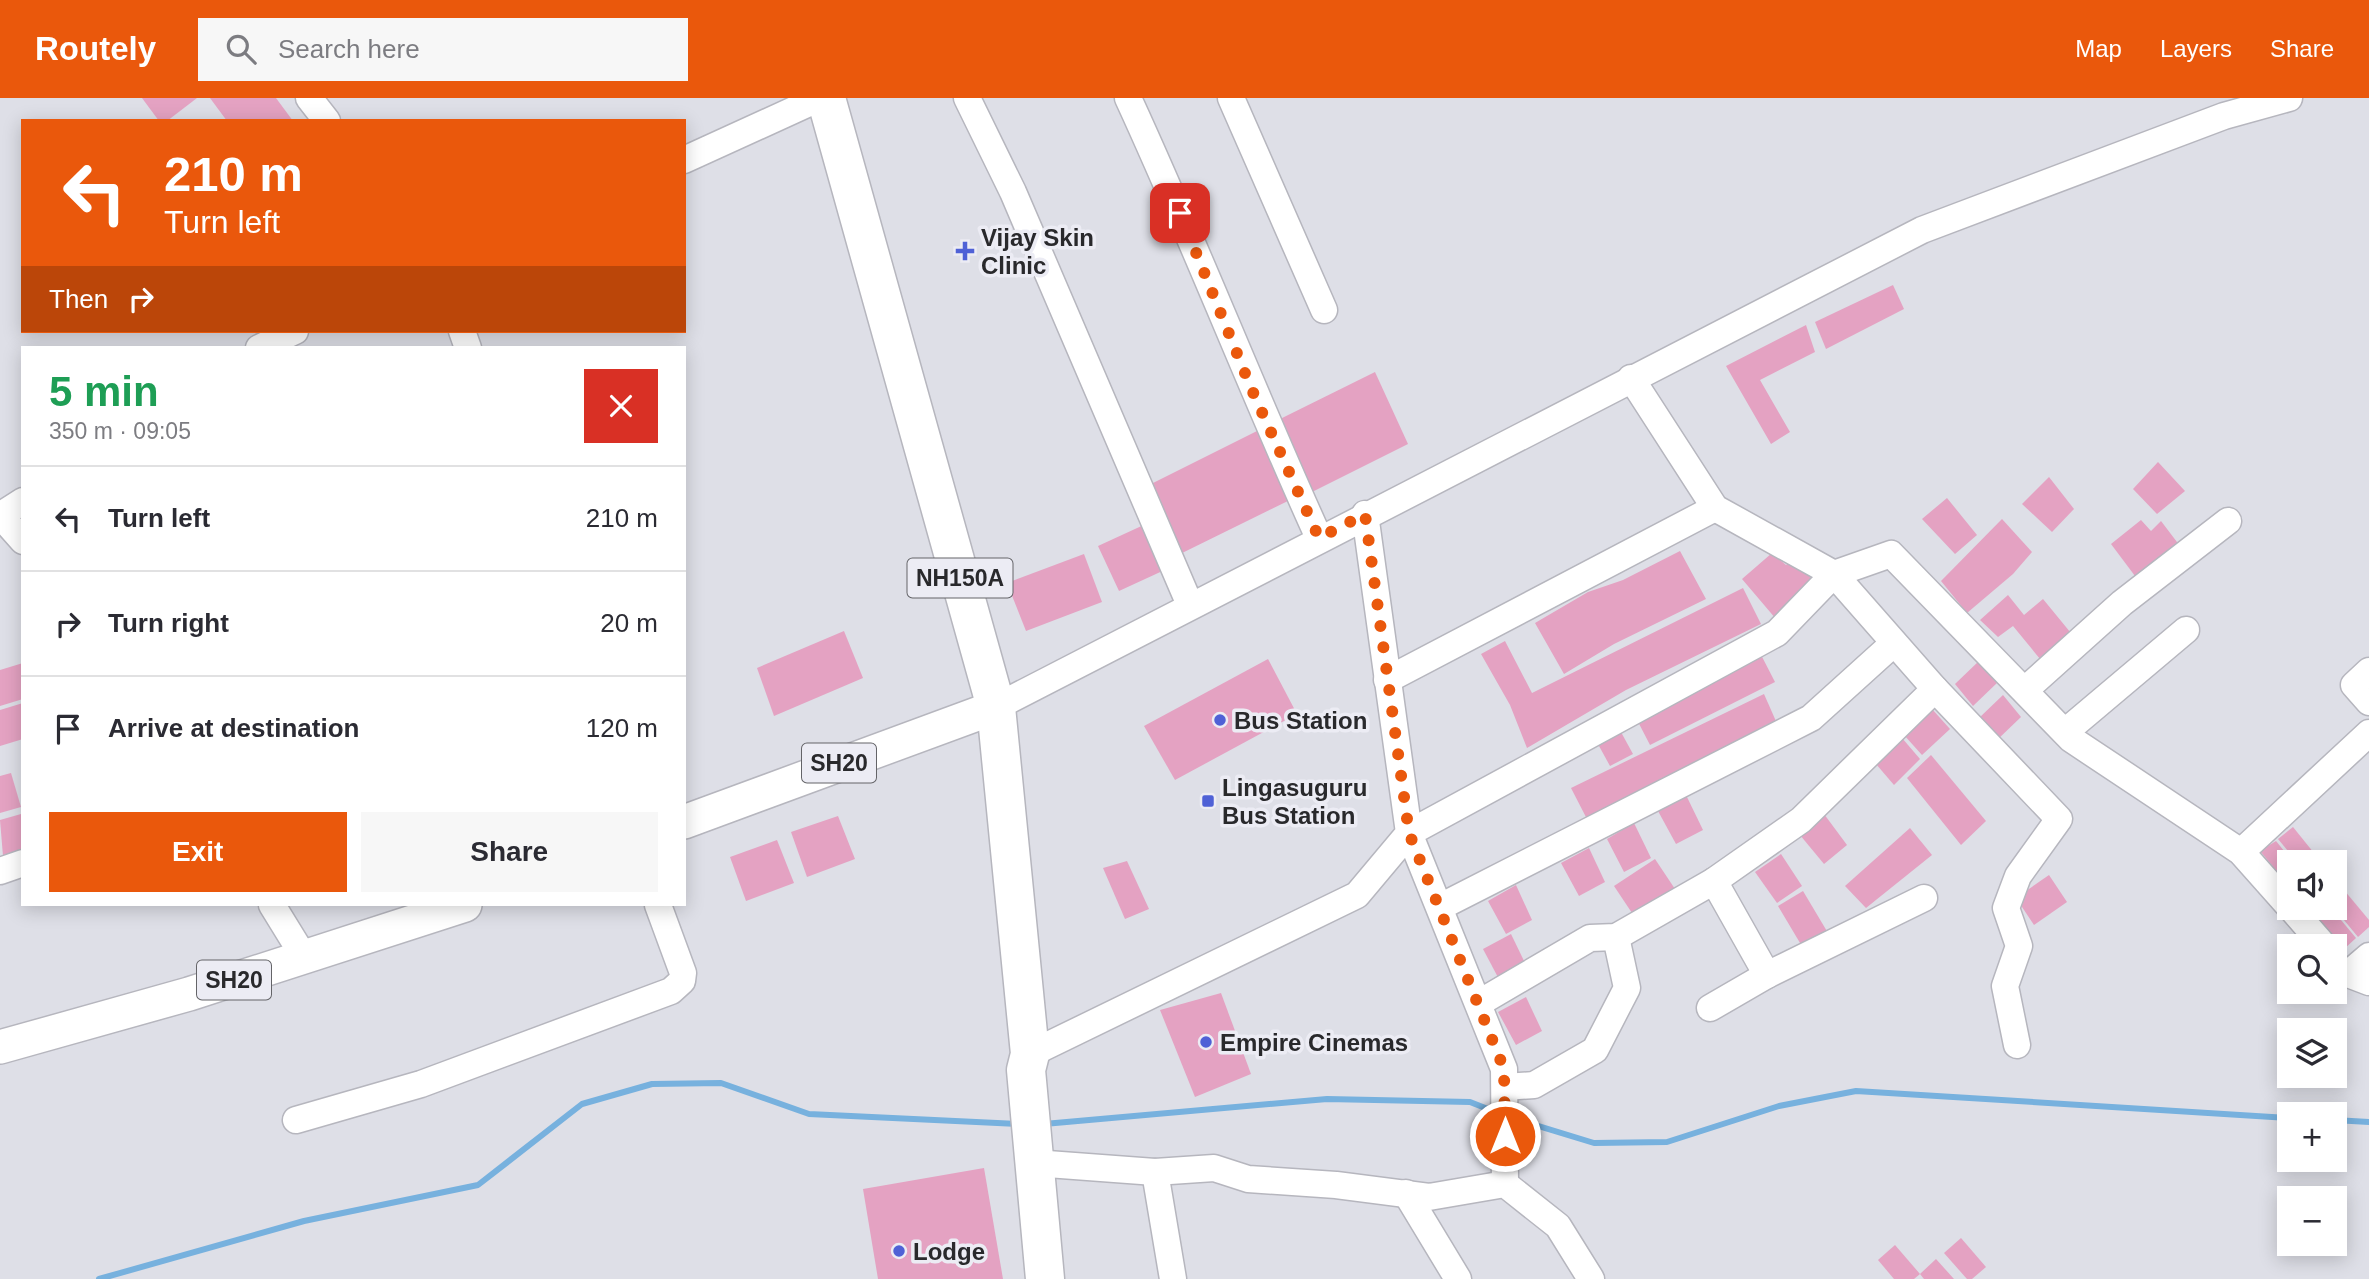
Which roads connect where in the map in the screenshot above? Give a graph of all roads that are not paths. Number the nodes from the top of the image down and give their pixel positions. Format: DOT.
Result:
graph roads {
  1 [pos="309,98"];
  2 [pos="820,98"];
  3 [pos="826,98"];
  4 [pos="967,98"];
  5 [pos="1128,98"];
  6 [pos="1231,98"];
  7 [pos="2290,98"];
  8 [pos="325,119"];
  9 [pos="686,159"];
  10 [pos="1324,310"];
  11 [pos="291,333"];
  12 [pos="263,346"];
  13 [pos="1631,378"];
  14 [pos="21,501"];
  15 [pos="1715,508"];
  16 [pos="1365,514"];
  17 [pos="0,515"];
  18 [pos="2228,521"];
  19 [pos="1319,538"];
  20 [pos="21,539"];
  21 [pos="1834,575"];
  22 [pos="1190,606"];
  23 [pos="2186,630"];
  24 [pos="1894,643"];
  25 [pos="2369,671"];
  26 [pos="1387,680"];
  27 [pos="1935,689"];
  28 [pos="2025,690"];
  29 [pos="2369,702"];
  30 [pos="996,707"];
  31 [pos="2064,732"];
  32 [pos="2369,733"];
  33 [pos="686,821"];
  34 [pos="1409,833"];
  35 [pos="2241,852"];
  36 [pos="21,864"];
  37 [pos="0,871"];
  38 [pos="1714,881"];
  39 [pos="2277,892"];
  40 [pos="1924,898"];
  41 [pos="273,906"];
  42 [pos="462,906"];
  43 [pos="658,906"];
  44 [pos="1440,907"];
  45 [pos="2301,920"];
  46 [pos="2314,934"];
  47 [pos="1616,937"];
  48 [pos="2369,956"];
  49 [pos="304,957"];
  50 [pos="2351,971"];
  51 [pos="1767,975"];
  52 [pos="1479,1003"];
  53 [pos="1710,1008"];
  54 [pos="3,1040"];
  55 [pos="2017,1045"];
  56 [pos="1028,1062"];
  57 [pos="1504,1078"];
  58 [pos="296,1120"];
  59 [pos="1033,1159"];
  60 [pos="1154,1172"];
  61 [pos="1505,1184"];
  62 [pos="1406,1193"];
  63 [pos="1045,1279"];
  64 [pos="1173,1279"];
  65 [pos="1458,1279"];
  66 [pos="1591,1279"];
  1 -- 8 [label="street"];
  2 -- 9 [label="street"];
  3 -- 30 [label="highway, NH150A"];
  4 -- 22 [label="street"];
  5 -- 19 [label="street"];
  6 -- 10 [label="street"];
  7 -- 13 [label="street"];
  11 -- 12 [label="street"];
  13 -- 15 [label="street"];
  13 -- 16 [label="street"];
  14 -- 17 [label="street"];
  15 -- 21 [label="street"];
  15 -- 26 [label="street"];
  16 -- 19 [label="street"];
  16 -- 26 [label="street"];
  17 -- 20 [label="street"];
  18 -- 28 [label="street"];
  19 -- 22 [label="street"];
  21 -- 24 [label="street"];
  21 -- 28 [label="street"];
  21 -- 34 [label="street"];
  22 -- 30 [label="street"];
  23 -- 31 [label="street"];
  24 -- 27 [label="street"];
  24 -- 44 [label="street"];
  25 -- 29 [label="street"];
  26 -- 34 [label="street"];
  27 -- 38 [label="street"];
  27 -- 55 [label="street"];
  28 -- 31 [label="street"];
  30 -- 33 [label="main road, SH20"];
  30 -- 56 [label="highway, NH150A"];
  31 -- 35 [label="street"];
  32 -- 35 [label="street"];
  34 -- 44 [label="street"];
  34 -- 56 [label="street"];
  35 -- 39 [label="street"];
  36 -- 37 [label="street"];
  38 -- 47 [label="street"];
  38 -- 51 [label="street"];
  40 -- 51 [label="street"];
  41 -- 49 [label="street"];
  42 -- 49 [label="main road, SH20"];
  43 -- 58 [label="street"];
  44 -- 52 [label="street"];
  45 -- 46 [label="street"];
  47 -- 52 [label="street"];
  47 -- 57 [label="street"];
  48 -- 50 [label="street"];
  49 -- 54 [label="main road, SH20"];
  51 -- 53 [label="street"];
  52 -- 57 [label="street"];
  56 -- 59 [label="highway, NH150A"];
  57 -- 61 [label="street"];
  59 -- 60 [label="street"];
  59 -- 63 [label="highway, NH150A"];
  60 -- 62 [label="street"];
  60 -- 64 [label="street"];
  61 -- 62 [label="street"];
  61 -- 66 [label="street"];
  62 -- 65 [label="street"];
}
